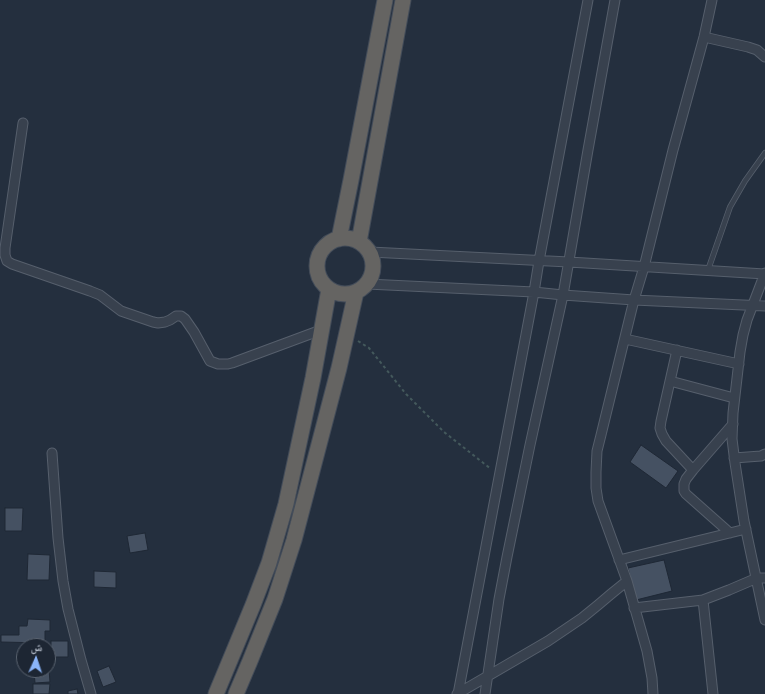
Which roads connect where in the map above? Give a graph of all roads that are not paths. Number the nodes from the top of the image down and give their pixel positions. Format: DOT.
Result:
graph roads {
  1 [pos="385,0"];
  2 [pos="403,0"];
  3 [pos="588,0"];
  4 [pos="615,0"];
  5 [pos="712,0"];
  6 [pos="704,37"];
  7 [pos="765,57"];
  8 [pos="23,124"];
  9 [pos="765,153"];
  10 [pos="339,239"];
  11 [pos="359,242"];
  12 [pos="370,252"];
  13 [pos="539,261"];
  14 [pos="569,262"];
  15 [pos="644,266"];
  16 [pos="708,270"];
  17 [pos="765,273"];
  18 [pos="362,288"];
  19 [pos="329,289"];
  20 [pos="534,292"];
  21 [pos="563,295"];
  22 [pos="634,300"];
  23 [pos="754,305"];
  24 [pos="765,306"];
  25 [pos="321,330"];
  26 [pos="625,339"];
  27 [pos="677,350"];
  28 [pos="739,364"];
  29 [pos="670,382"];
  30 [pos="734,398"];
  31 [pos="732,424"];
  32 [pos="52,453"];
  33 [pos="765,454"];
  34 [pos="734,458"];
  35 [pos="693,470"];
  36 [pos="746,529"];
  37 [pos="730,532"];
  38 [pos="619,560"];
  39 [pos="761,578"];
  40 [pos="627,580"];
  41 [pos="703,600"];
  42 [pos="634,608"];
  43 [pos="765,620"];
  44 [pos="487,677"];
  45 [pos="91,694"];
  46 [pos="216,694"];
  47 [pos="236,694"];
  48 [pos="458,694"];
  49 [pos="485,694"];
  50 [pos="653,694"];
  51 [pos="713,694"];
  1 -- 10 [label="highway"];
  2 -- 11 [label="highway"];
  3 -- 13 [label="street"];
  4 -- 14 [label="street"];
  5 -- 6 [label="street"];
  6 -- 7 [label="street"];
  6 -- 15 [label="street"];
  8 -- 25 [label="street"];
  9 -- 16 [label="lane"];
  10 -- 11 [label="highway"];
  10 -- 19 [label="highway"];
  11 -- 12 [label="highway"];
  12 -- 13 [label="street"];
  12 -- 18 [label="highway"];
  13 -- 14 [label="street"];
  13 -- 20 [label="street"];
  14 -- 15 [label="street"];
  14 -- 21 [label="street"];
  15 -- 16 [label="street"];
  15 -- 22 [label="street"];
  16 -- 17 [label="street"];
  17 -- 23 [label="street"];
  18 -- 19 [label="highway"];
  18 -- 20 [label="street"];
  18 -- 47 [label="highway"];
  19 -- 25 [label="highway"];
  20 -- 21 [label="street"];
  20 -- 48 [label="street"];
  21 -- 22 [label="street"];
  21 -- 44 [label="street"];
  22 -- 23 [label="street"];
  22 -- 26 [label="street"];
  23 -- 24 [label="street"];
  23 -- 28 [label="street"];
  25 -- 46 [label="highway"];
  26 -- 27 [label="street"];
  26 -- 38 [label="street"];
  27 -- 28 [label="street"];
  27 -- 29 [label="street"];
  28 -- 30 [label="street"];
  29 -- 30 [label="street"];
  29 -- 35 [label="street"];
  30 -- 31 [label="street"];
  31 -- 34 [label="street"];
  31 -- 35 [label="street"];
  32 -- 45 [label="street"];
  33 -- 34 [label="street"];
  34 -- 36 [label="street"];
  35 -- 37 [label="street"];
  36 -- 37 [label="street"];
  36 -- 39 [label="street"];
  37 -- 38 [label="street"];
  38 -- 40 [label="street"];
  39 -- 41 [label="street"];
  39 -- 43 [label="street"];
  40 -- 42 [label="street"];
  40 -- 44 [label="street"];
  41 -- 42 [label="street"];
  41 -- 51 [label="street"];
  42 -- 50 [label="street"];
  44 -- 48 [label="street"];
  44 -- 49 [label="street"];
}
